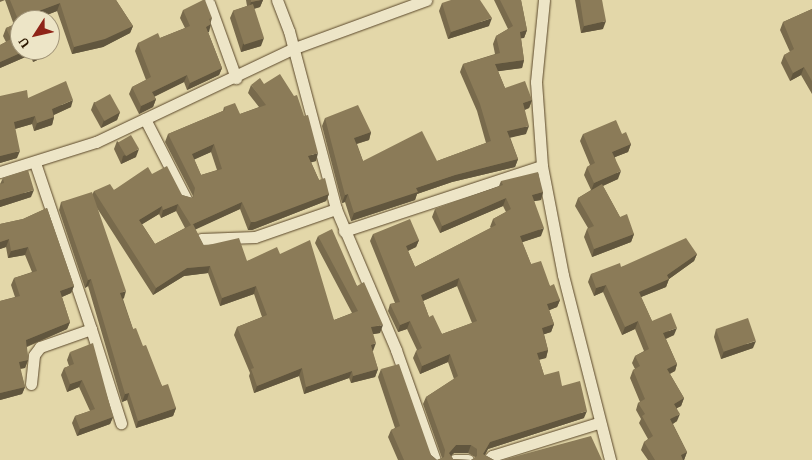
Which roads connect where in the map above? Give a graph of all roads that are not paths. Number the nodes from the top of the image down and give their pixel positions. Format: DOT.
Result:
graph roads {
  1 [pos="277,0"];
  2 [pos="426,0"];
  3 [pos="544,0"];
  4 [pos="209,4"];
  5 [pos="292,49"];
  6 [pos="236,78"];
  7 [pos="145,119"];
  8 [pos="35,163"];
  9 [pos="542,166"];
  10 [pos="0,172"];
  11 [pos="186,199"];
  12 [pos="336,209"];
  13 [pos="344,231"];
  14 [pos="201,238"];
  15 [pos="91,329"];
  16 [pos="31,384"];
  17 [pos="122,423"];
  18 [pos="598,423"];
  19 [pos="435,460"];
  20 [pos="454,460"];
  21 [pos="468,460"];
  22 [pos="488,460"];
  23 [pos="610,460"];
  1 -- 5 [label="street"];
  2 -- 5 [label="street"];
  3 -- 9 [label="street"];
  4 -- 6 [label="street"];
  5 -- 6 [label="street"];
  5 -- 12 [label="street"];
  6 -- 7 [label="street"];
  7 -- 8 [label="street"];
  7 -- 11 [label="street"];
  8 -- 10 [label="street"];
  8 -- 15 [label="street"];
  9 -- 13 [label="street"];
  9 -- 18 [label="street"];
  12 -- 13 [label="street"];
  12 -- 14 [label="street"];
  13 -- 19 [label="street"];
  15 -- 16 [label="street"];
  15 -- 17 [label="street"];
  18 -- 22 [label="street"];
  18 -- 23 [label="street"];
  20 -- 21 [label="street"];
}
